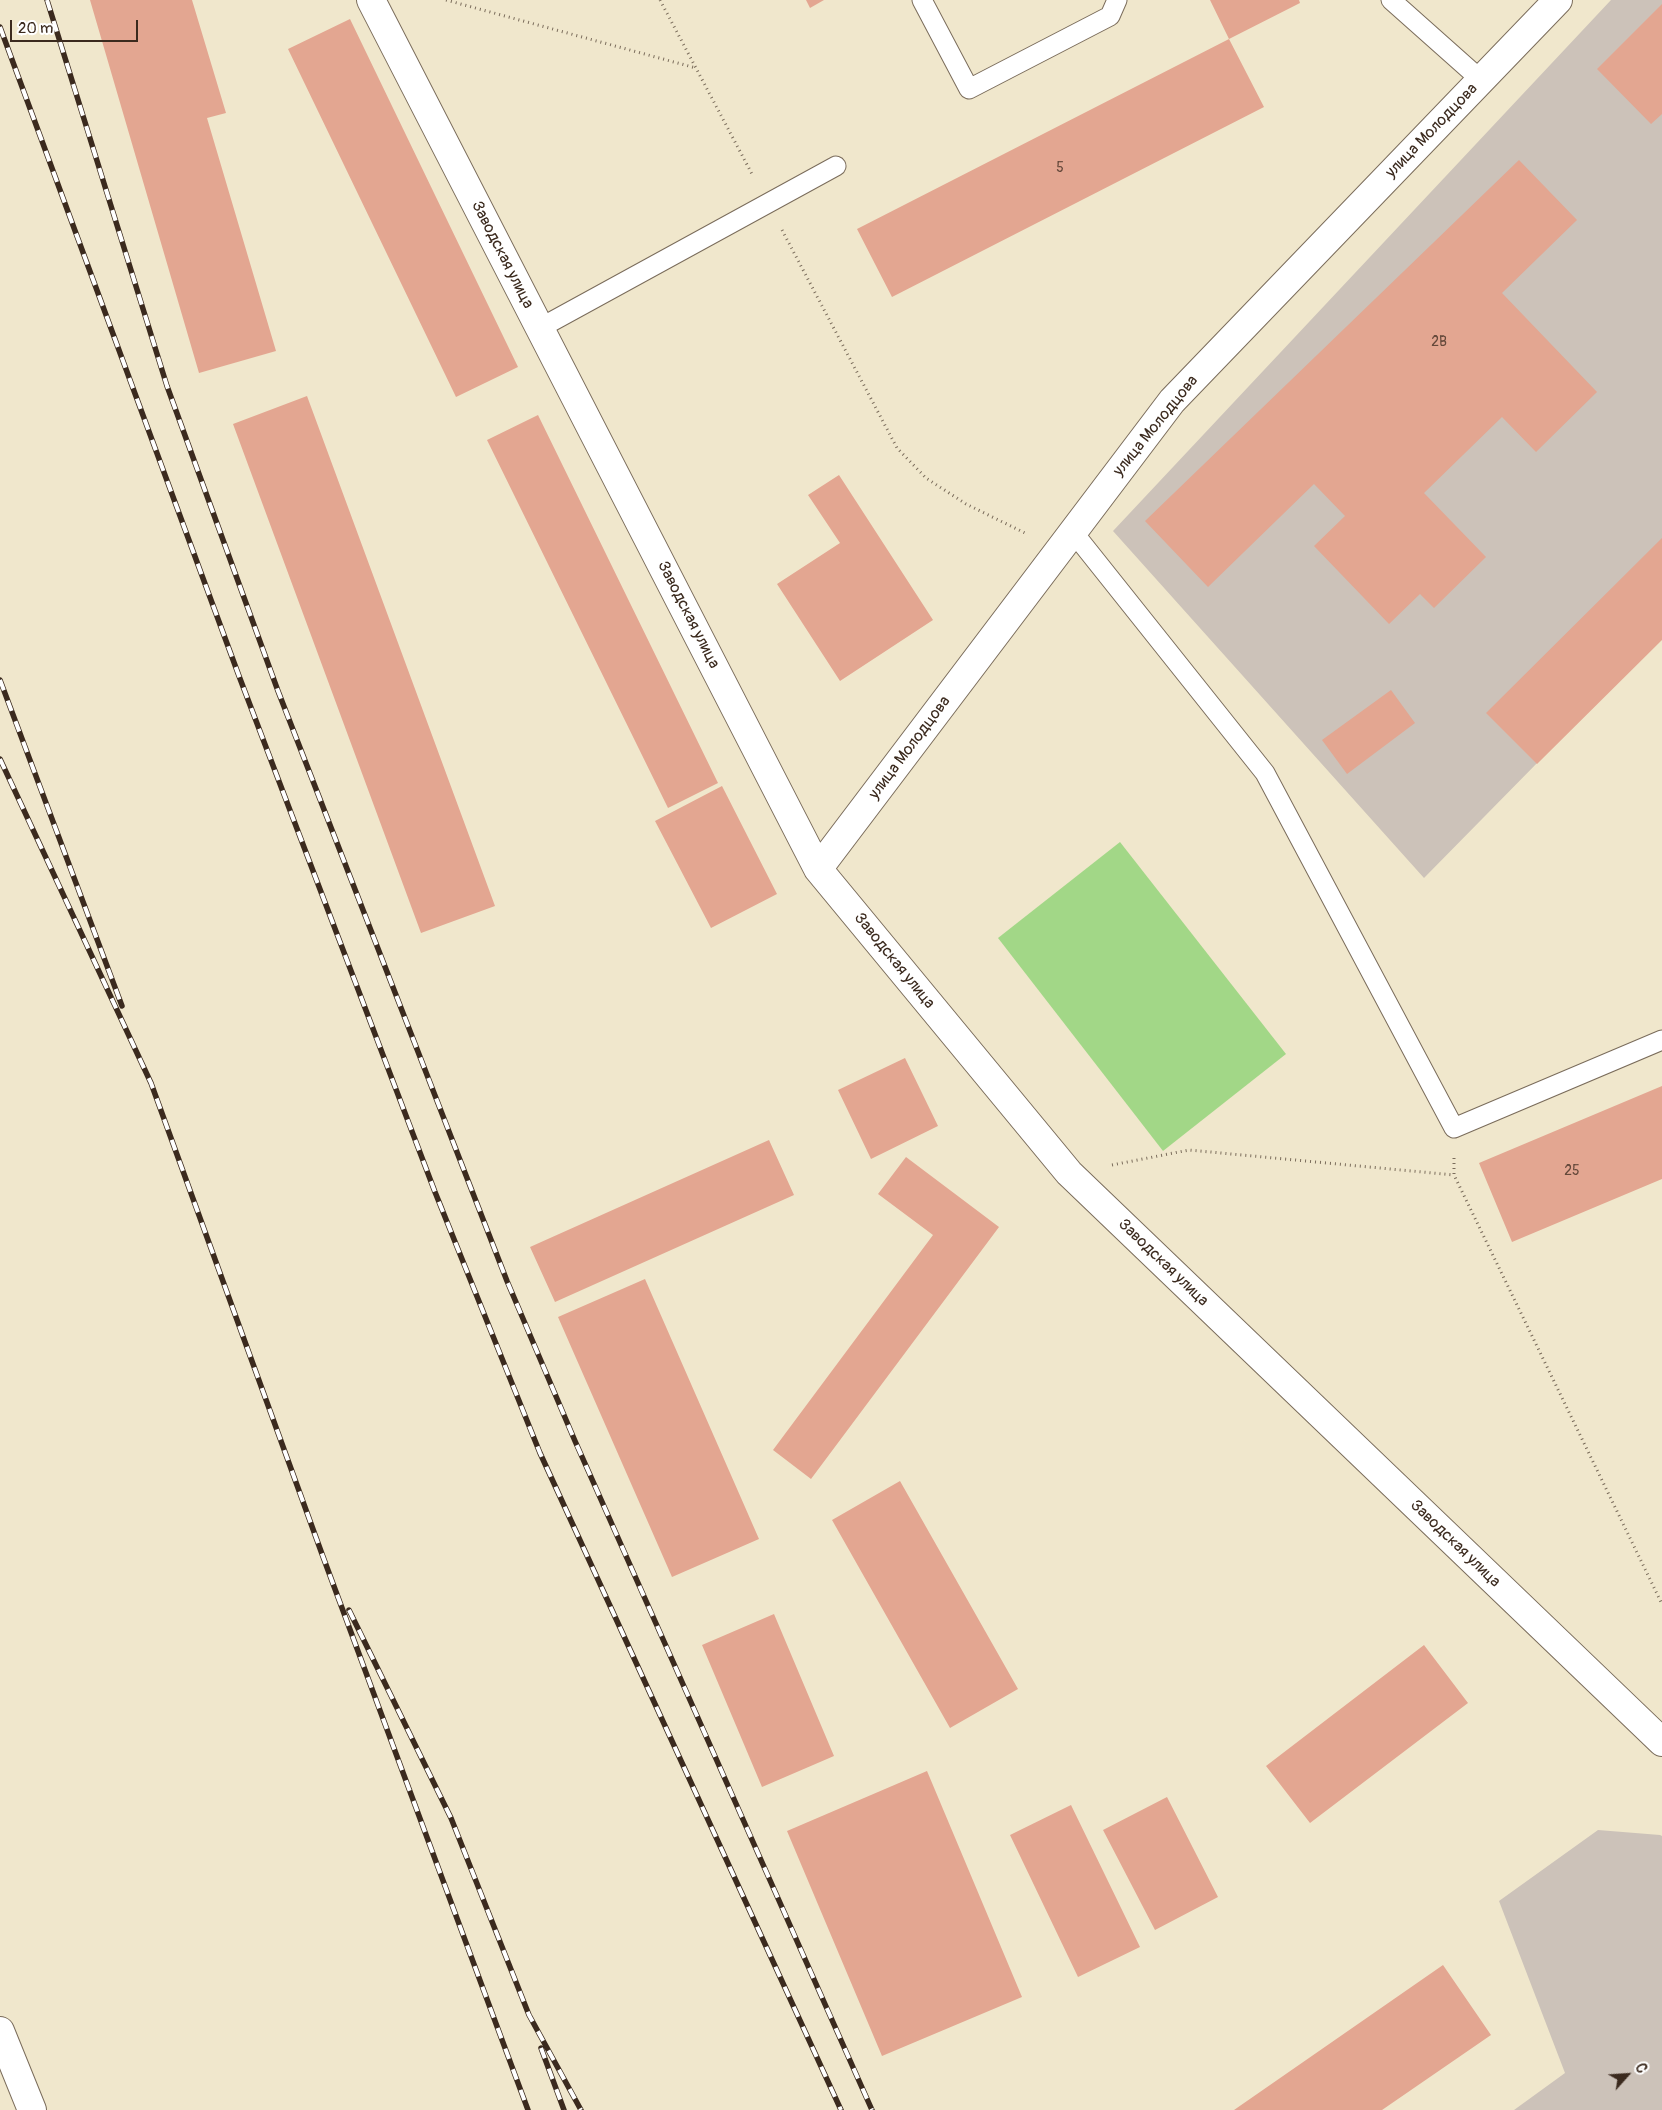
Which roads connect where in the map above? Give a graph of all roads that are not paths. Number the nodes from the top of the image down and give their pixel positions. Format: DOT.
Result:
graph roads {
  1 [pos="371,0"];
  2 [pos="922,0"];
  3 [pos="1117,0"];
  4 [pos="1391,0"];
  5 [pos="1558,0"];
  6 [pos="1481,80"];
  7 [pos="836,166"];
  8 [pos="540,328"];
  9 [pos="1066,541"];
  10 [pos="818,869"];
  11 [pos="1662,1040"];
  12 [pos="1662,1742"];
  13 [pos="0,2031"];
  14 [pos="32,2110"];
  1 -- 8 [label="street, Заводская улица"];
  2 -- 3 [label="lane"];
  4 -- 6 [label="lane"];
  5 -- 6 [label="street, улица Молодцова"];
  6 -- 9 [label="street, улица Молодцова"];
  7 -- 8 [label="lane"];
  8 -- 10 [label="street, Заводская улица"];
  9 -- 10 [label="street, улица Молодцова"];
  9 -- 11 [label="lane"];
  10 -- 12 [label="street, Заводская улица"];
  13 -- 14 [label="street"];
}
